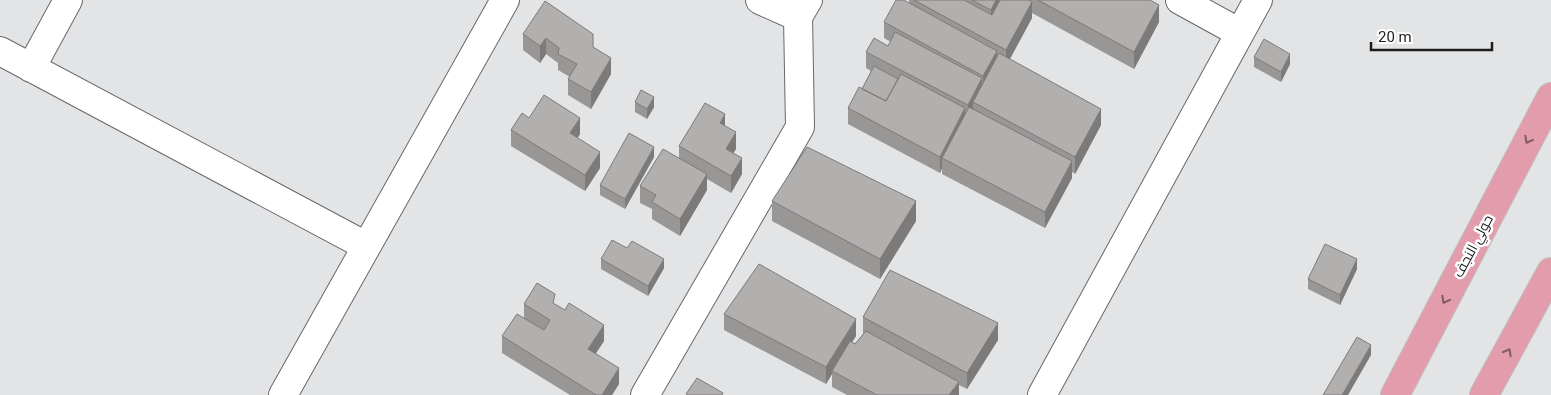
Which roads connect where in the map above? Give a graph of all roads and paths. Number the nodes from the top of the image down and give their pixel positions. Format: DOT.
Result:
graph roads {
  1 [pos="68,0"];
  2 [pos="504,0"];
  3 [pos="760,0"];
  4 [pos="1180,0"];
  5 [pos="1258,0"];
  6 [pos="803,8"];
  7 [pos="1240,33"];
  8 [pos="0,51"];
  9 [pos="31,68"];
  10 [pos="1551,97"];
  11 [pos="366,246"];
  12 [pos="1551,272"];
  13 [pos="283,395"];
  14 [pos="645,395"];
  15 [pos="1042,395"];
  16 [pos="1395,395"];
  17 [pos="1484,395"];
  1 -- 9 [label="street"];
  2 -- 11 [label="street"];
  3 -- 6 [label="street"];
  4 -- 7 [label="street"];
  5 -- 7 [label="street"];
  6 -- 14 [label="street"];
  7 -- 15 [label="street"];
  8 -- 9 [label="street"];
  9 -- 11 [label="street"];
  10 -- 16 [label="main road, حولي النجف, one-way"];
  11 -- 13 [label="street"];
  17 -- 12 [label="main road, one-way"];
}
